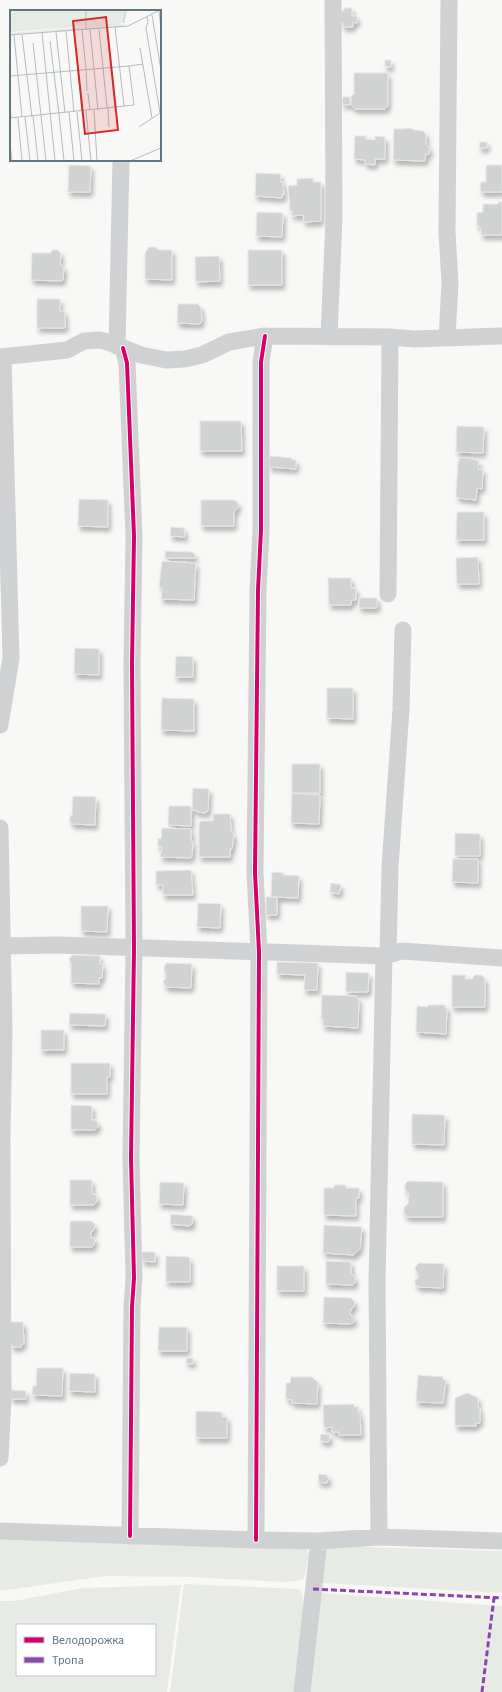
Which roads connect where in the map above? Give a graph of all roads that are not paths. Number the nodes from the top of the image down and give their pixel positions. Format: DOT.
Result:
graph roads {
  1 [pos="333,0"];
  2 [pos="449,0"];
  3 [pos="121,161"];
  4 [pos="265,336"];
  5 [pos="502,336"];
  6 [pos="329,337"];
  7 [pos="390,337"];
  8 [pos="447,338"];
  9 [pos="120,347"];
  10 [pos="2,357"];
  11 [pos="388,594"];
  12 [pos="403,630"];
  13 [pos="0,725"];
  14 [pos="0,828"];
  15 [pos="1,946"];
  16 [pos="134,949"];
  17 [pos="259,952"];
  18 [pos="386,955"];
  19 [pos="502,958"];
  20 [pos="0,1458"];
  21 [pos="0,1527"];
  22 [pos="130,1536"];
  23 [pos="379,1537"];
  24 [pos="256,1540"];
  25 [pos="502,1540"];
  26 [pos="319,1541"];
  27 [pos="302,1692"];
  1 -- 6 [label="street"];
  2 -- 8 [label="street"];
  3 -- 9 [label="street"];
  4 -- 6 [label="street"];
  4 -- 9 [label="street"];
  4 -- 17 [label="street"];
  5 -- 8 [label="street"];
  6 -- 7 [label="street"];
  7 -- 8 [label="street"];
  7 -- 11 [label="street"];
  9 -- 10 [label="street"];
  9 -- 16 [label="street"];
  10 -- 13 [label="street"];
  12 -- 18 [label="street"];
  14 -- 15 [label="street"];
  15 -- 16 [label="street"];
  15 -- 20 [label="street"];
  16 -- 17 [label="street"];
  16 -- 22 [label="street"];
  17 -- 18 [label="street"];
  17 -- 24 [label="street"];
  18 -- 19 [label="street"];
  18 -- 23 [label="street"];
  21 -- 22 [label="street"];
  22 -- 24 [label="street"];
  23 -- 25 [label="street"];
  23 -- 26 [label="street"];
  24 -- 26 [label="street"];
  26 -- 27 [label="street"];
}
